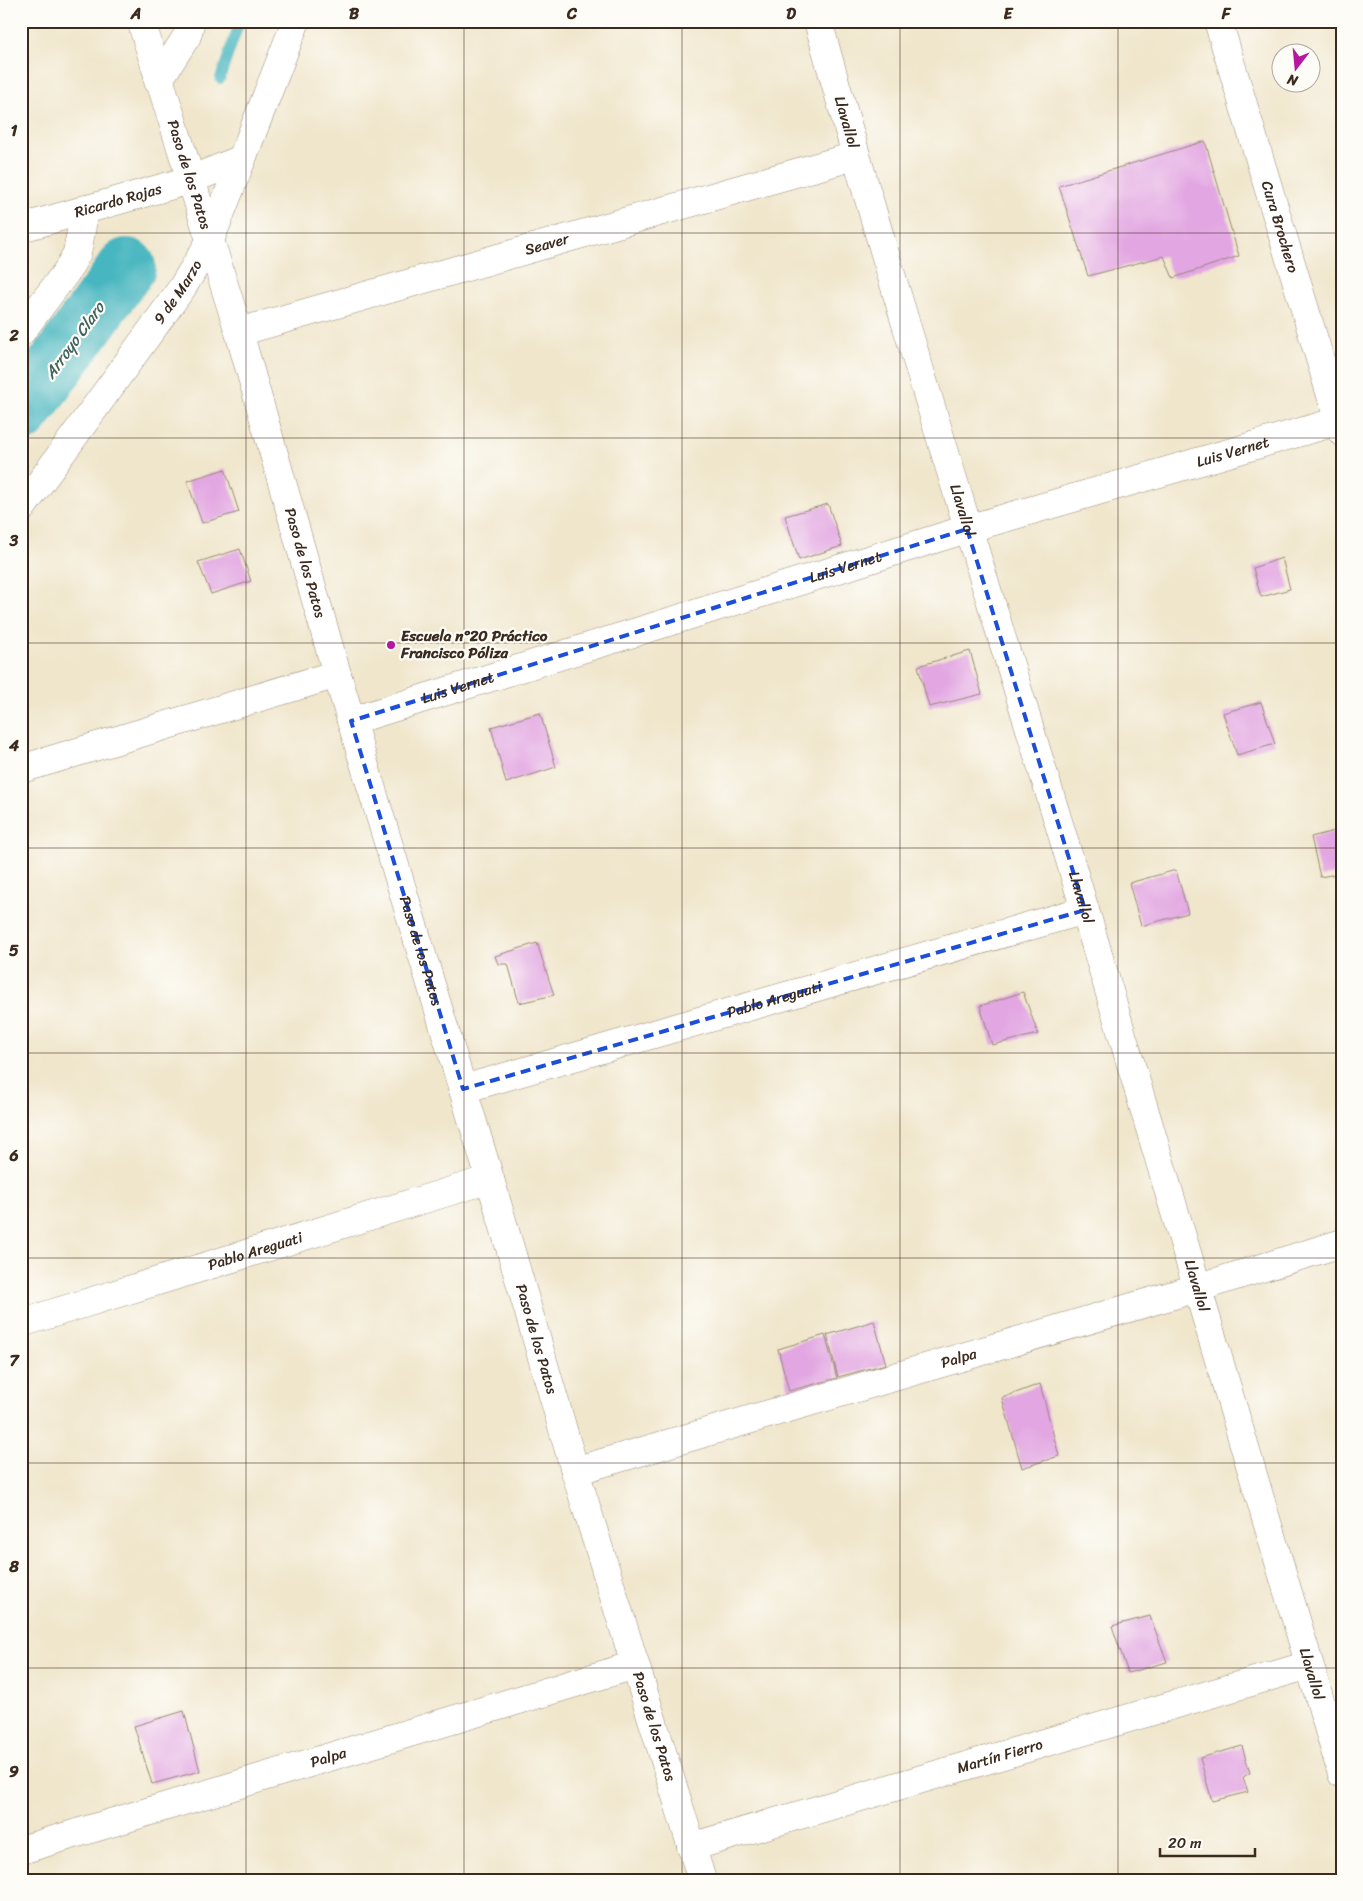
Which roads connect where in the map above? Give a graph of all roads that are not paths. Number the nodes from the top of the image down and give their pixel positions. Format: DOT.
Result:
graph roads {
  1 [pos="141,21"];
  2 [pos="191,21"];
  3 [pos="296,21"];
  4 [pos="818,21"];
  5 [pos="1218,21"];
  6 [pos="158,82"];
  7 [pos="855,156"];
  8 [pos="242,159"];
  9 [pos="190,180"];
  10 [pos="85,209"];
  11 [pos="21,228"];
  12 [pos="209,243"];
  13 [pos="21,332"];
  14 [pos="238,332"];
  15 [pos="1341,424"];
  16 [pos="21,509"];
  17 [pos="967,529"];
  18 [pos="337,674"];
  19 [pos="351,721"];
  20 [pos="21,769"];
  21 [pos="1085,910"];
  22 [pos="463,1090"];
  23 [pos="490,1179"];
  24 [pos="1342,1243"];
  25 [pos="1197,1288"];
  26 [pos="21,1323"];
  27 [pos="575,1471"];
  28 [pos="635,1665"];
  29 [pos="1309,1665"];
  30 [pos="1342,1774"];
  31 [pos="691,1847"];
  32 [pos="21,1850"];
  33 [pos="702,1880"];
  1 -- 6 [label="street, Paso de los Patos"];
  2 -- 6 [label="street"];
  3 -- 8 [label="street, 9 de Marzo"];
  4 -- 7 [label="street, Llavallol"];
  5 -- 15 [label="street, Cura Brochero"];
  6 -- 9 [label="street, Paso de los Patos"];
  7 -- 14 [label="street, Seaver"];
  7 -- 17 [label="street, Llavallol"];
  8 -- 9 [label="street, Ricardo Rojas"];
  8 -- 12 [label="street, 9 de Marzo"];
  9 -- 10 [label="street, Ricardo Rojas"];
  9 -- 12 [label="street, Paso de los Patos"];
  10 -- 11 [label="street, Ricardo Rojas"];
  10 -- 13 [label="street"];
  12 -- 14 [label="street, Paso de los Patos"];
  12 -- 16 [label="street, 9 de Marzo"];
  14 -- 18 [label="street, Paso de los Patos"];
  15 -- 17 [label="street, Luis Vernet"];
  17 -- 19 [label="street, Luis Vernet"];
  17 -- 21 [label="street, Llavallol"];
  18 -- 19 [label="street, Paso de los Patos"];
  18 -- 20 [label="street"];
  19 -- 22 [label="street, Paso de los Patos"];
  21 -- 22 [label="street, Pablo Areguati"];
  21 -- 25 [label="street, Llavallol"];
  22 -- 23 [label="street, Paso de los Patos"];
  23 -- 26 [label="street, Pablo Areguati"];
  23 -- 27 [label="street, Paso de los Patos"];
  24 -- 25 [label="street, Palpa"];
  25 -- 27 [label="street, Palpa"];
  25 -- 29 [label="street, Llavallol"];
  27 -- 28 [label="street, Paso de los Patos"];
  28 -- 31 [label="street, Paso de los Patos"];
  28 -- 32 [label="street, Palpa"];
  29 -- 30 [label="street, Llavallol"];
  29 -- 31 [label="street, Martín Fierro"];
  31 -- 33 [label="street, Paso de los Patos"];
}
